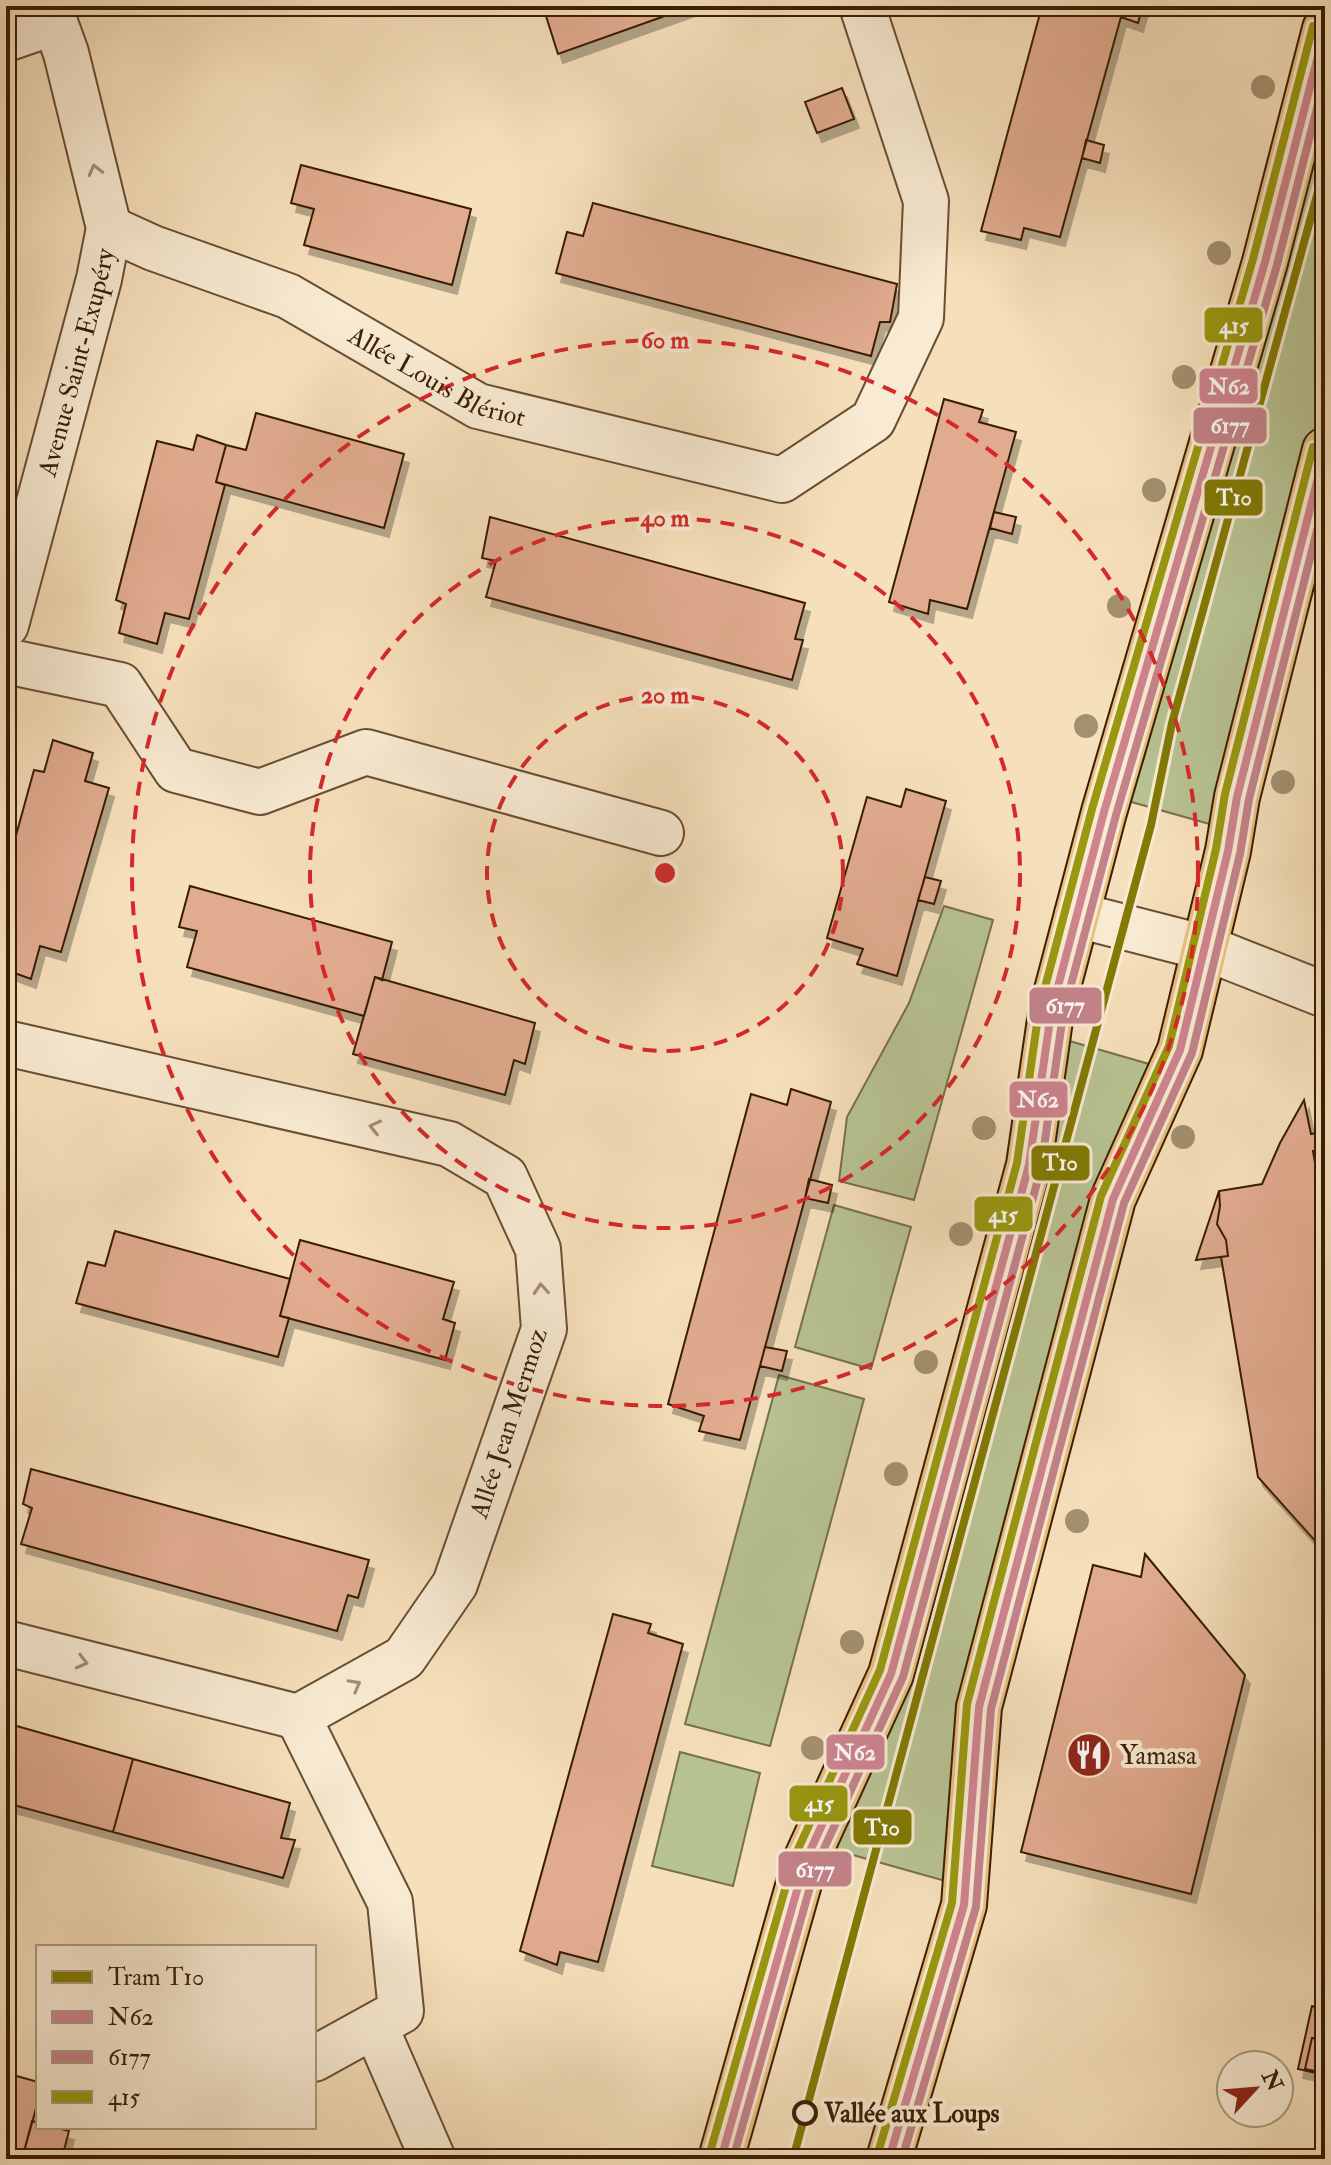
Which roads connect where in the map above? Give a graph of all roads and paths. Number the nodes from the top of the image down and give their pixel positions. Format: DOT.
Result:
graph roads {
  1 [pos="862,6"];
  2 [pos="52,14"];
  3 [pos="1325,29"];
  4 [pos="6,39"];
  5 [pos="109,228"];
  6 [pos="1324,456"];
  7 [pos="6,625"];
  8 [pos="6,661"];
  9 [pos="661,833"];
  10 [pos="1077,915"];
  11 [pos="1206,948"];
  12 [pos="1325,995"];
  13 [pos="6,1043"];
  14 [pos="6,1643"];
  15 [pos="298,1717"];
  16 [pos="375,2026"];
  17 [pos="316,2058"];
  18 [pos="433,2159"];
  19 [pos="721,2159"];
  20 [pos="889,2159"];
  1 -- 5 [label="street, Allée Louis Blériot"];
  2 -- 4 [label="street"];
  5 -- 2 [label="street, Avenue Saint-Exupéry, one-way"];
  3 -- 10 [label="main road"];
  5 -- 7 [label="street, Avenue Saint-Exupéry"];
  6 -- 11 [label="main road"];
  8 -- 9 [label="street"];
  10 -- 11 [label="street"];
  10 -- 19 [label="main road"];
  11 -- 12 [label="street"];
  11 -- 20 [label="main road"];
  15 -- 13 [label="street, Allée Jean Mermoz, one-way"];
  14 -- 15 [label="street, one-way"];
  15 -- 16 [label="street"];
  16 -- 17 [label="street"];
  16 -- 18 [label="street"];
}
